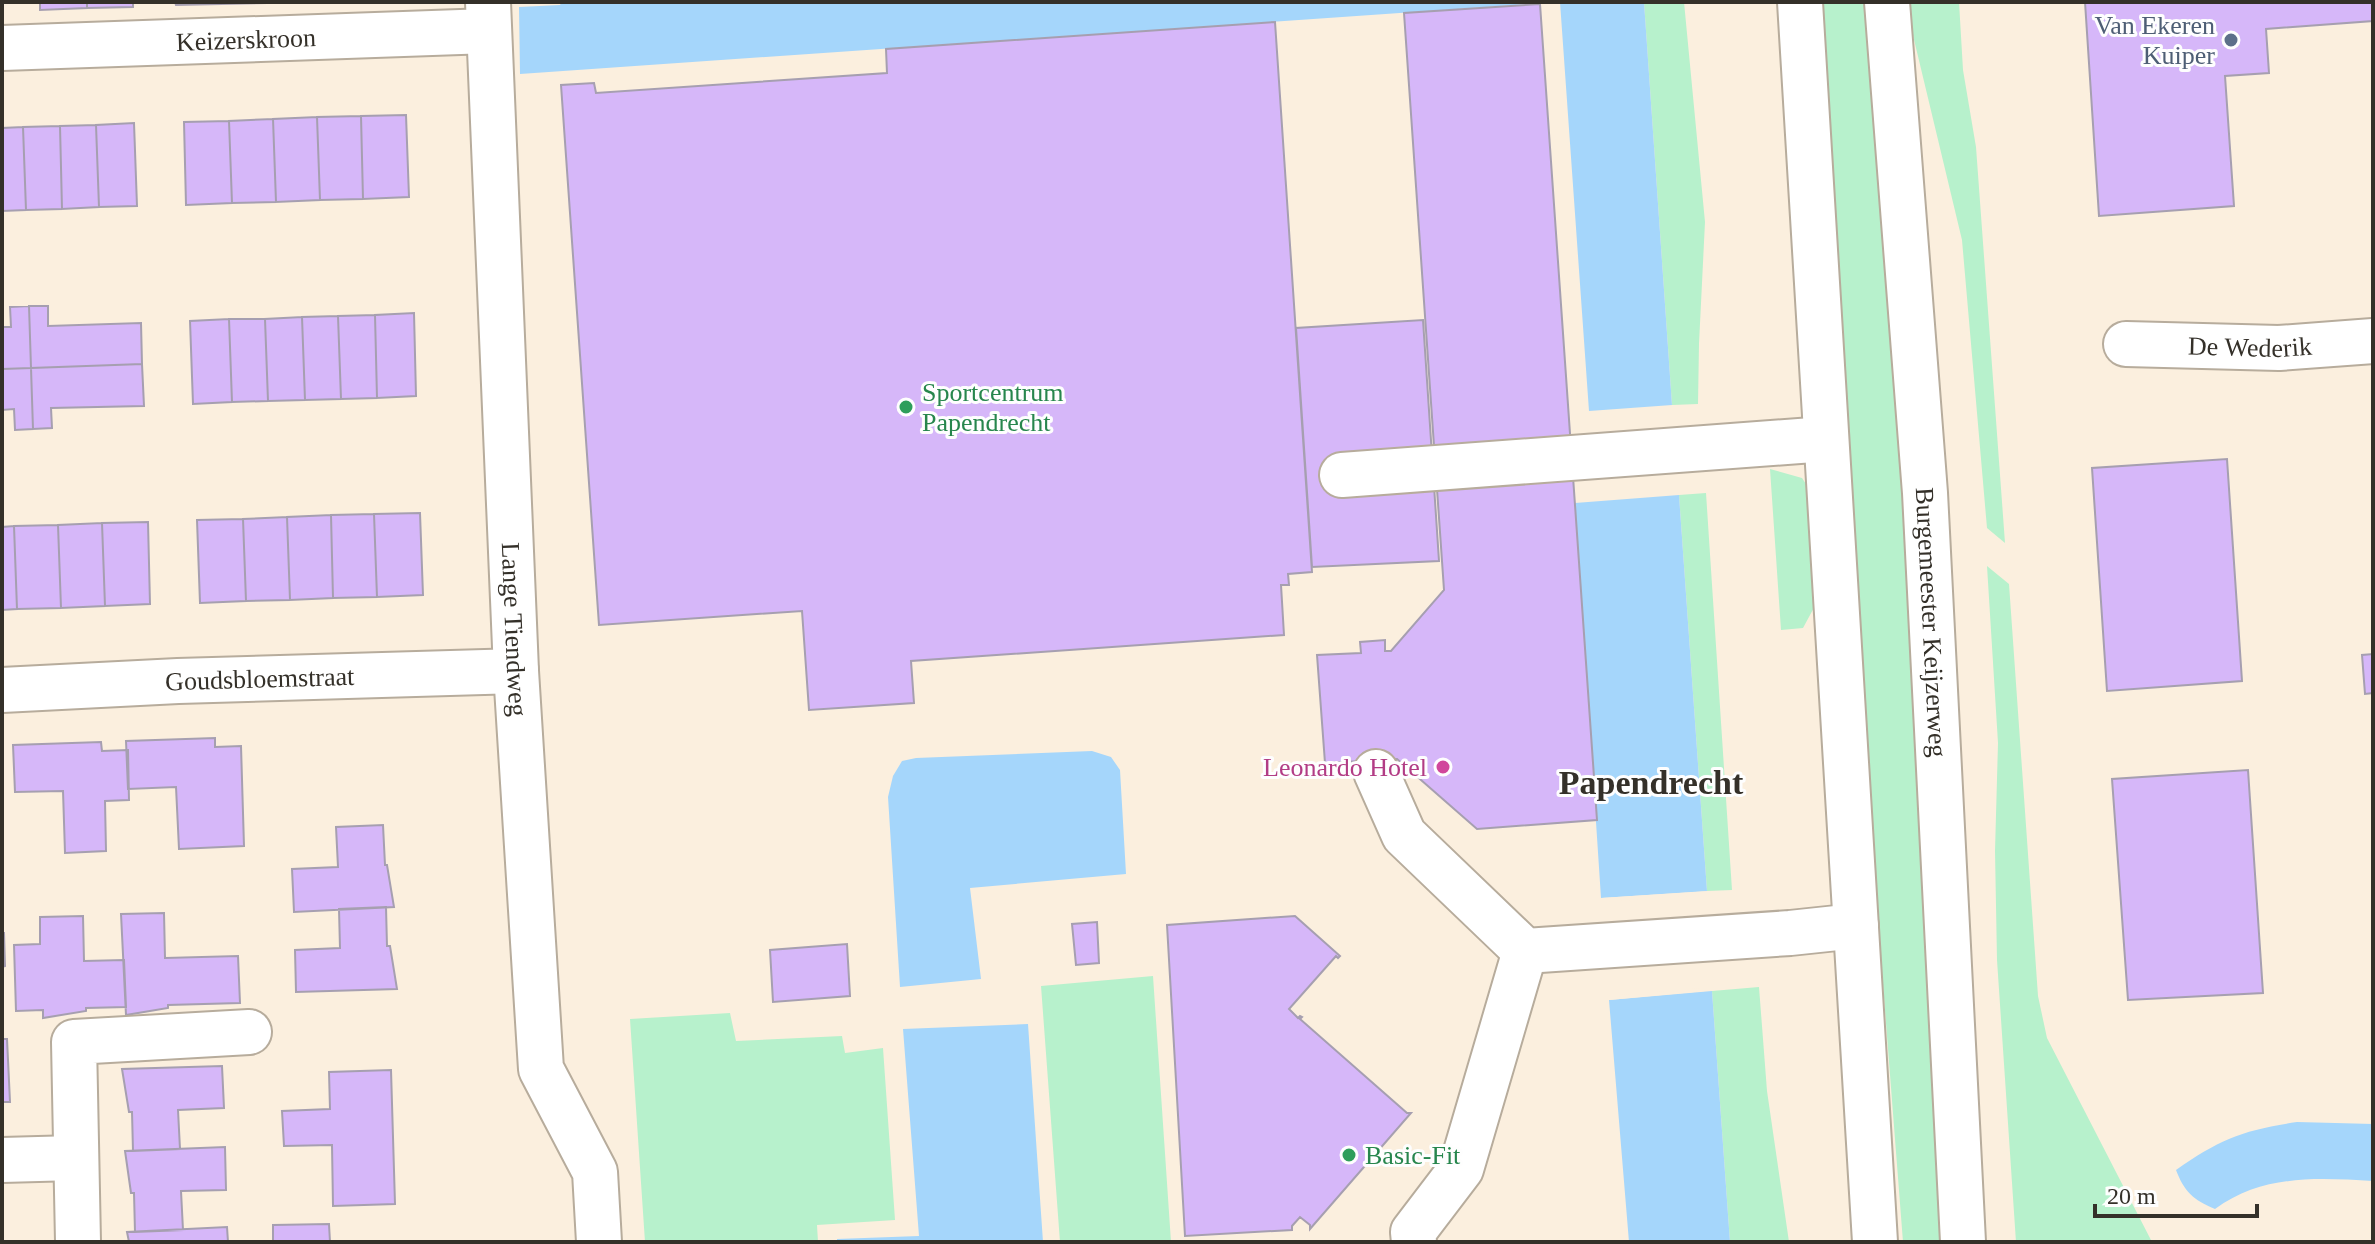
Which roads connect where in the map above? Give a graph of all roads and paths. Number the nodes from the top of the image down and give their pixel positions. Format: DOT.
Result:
graph roads {
  1 [pos="1800,2"];
  2 [pos="1887,2"];
  3 [pos="488,16"];
  4 [pos="2,48"];
  5 [pos="2373,341"];
  6 [pos="2126,344"];
  7 [pos="1826,439"];
  8 [pos="1342,475"];
  9 [pos="516,671"];
  10 [pos="2,690"];
  11 [pos="1376,772"];
  12 [pos="1856,926"];
  13 [pos="1525,951"];
  14 [pos="249,1032"];
  15 [pos="75,1158"];
  16 [pos="2,1160"];
  17 [pos="78,1242"];
  18 [pos="599,1242"];
  19 [pos="1414,1242"];
  20 [pos="1875,1242"];
  21 [pos="1963,1242"];
  1 -- 7 [label="street"];
  2 -- 21 [label="street, Burgemeester Keijzerweg"];
  3 -- 4 [label="street, Keizerskroon"];
  3 -- 9 [label="street, Lange Tiendweg"];
  5 -- 6 [label="street, De Wederik"];
  7 -- 8 [label="street"];
  7 -- 12 [label="street"];
  9 -- 10 [label="street, Goudsbloemstraat"];
  9 -- 18 [label="street, Lange Tiendweg"];
  11 -- 13 [label="street"];
  12 -- 13 [label="street"];
  12 -- 20 [label="street"];
  13 -- 19 [label="street"];
  14 -- 15 [label="street"];
  15 -- 16 [label="street"];
  15 -- 17 [label="street"];
}
